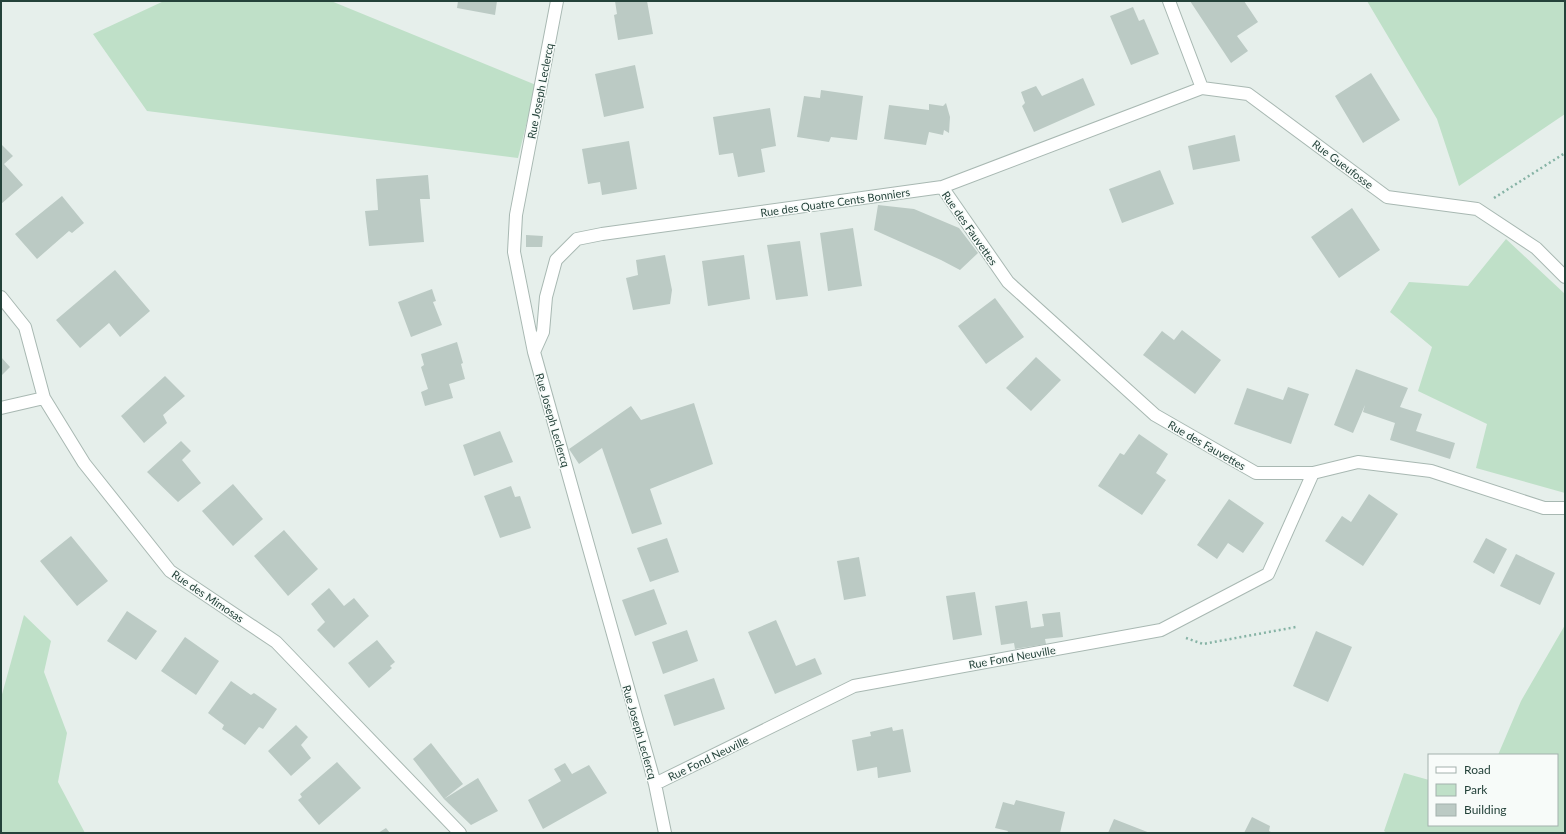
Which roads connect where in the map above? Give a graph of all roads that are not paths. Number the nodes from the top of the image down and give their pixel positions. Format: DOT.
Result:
graph roads {
  1 [pos="557,1"];
  2 [pos="1169,1"];
  3 [pos="1202,88"];
  4 [pos="942,187"];
  5 [pos="1565,277"];
  6 [pos="1,297"];
  7 [pos="534,352"];
  8 [pos="44,398"];
  9 [pos="1,408"];
  10 [pos="1314,473"];
  11 [pos="1565,508"];
  12 [pos="655,784"];
  13 [pos="460,833"];
  14 [pos="665,833"];
  1 -- 7 [label="street, Rue Joseph Leclercq"];
  2 -- 3 [label="street"];
  3 -- 4 [label="street, Rue des Quatre Cents Bonniers"];
  3 -- 5 [label="street, Rue Gueufosse"];
  4 -- 7 [label="street, Rue des Quatre Cents Bonniers"];
  4 -- 10 [label="street, Rue des Fauvettes"];
  6 -- 8 [label="street, Rue des Mimosas"];
  7 -- 12 [label="street, Rue Joseph Leclercq"];
  8 -- 9 [label="street"];
  8 -- 13 [label="street, Rue des Mimosas"];
  10 -- 11 [label="street, Rue des Fauvettes"];
  10 -- 12 [label="street, Rue Fond Neuville"];
  12 -- 14 [label="street, Rue Joseph Leclercq"];
}
